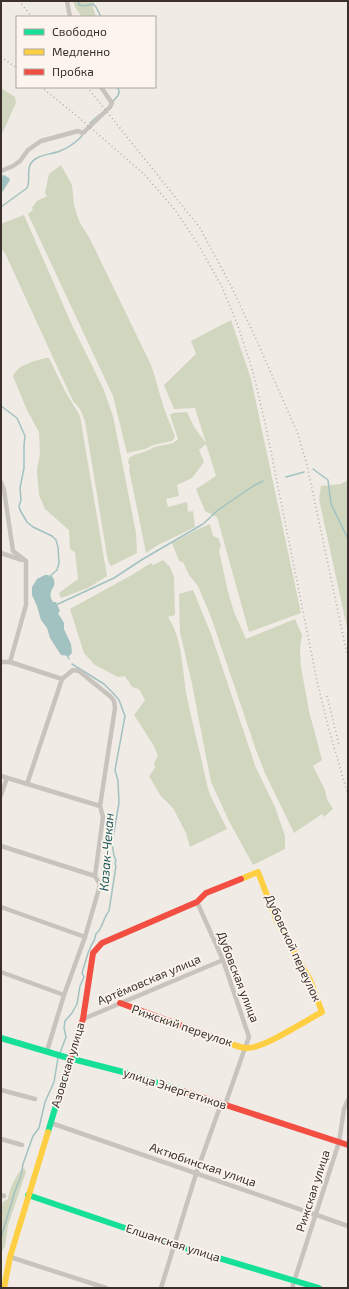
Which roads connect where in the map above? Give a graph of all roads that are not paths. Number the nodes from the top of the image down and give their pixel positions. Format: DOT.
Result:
graph roads {
  1 [pos="67,1"];
  2 [pos="70,16"];
  3 [pos="102,88"];
  4 [pos="1,171"];
  5 [pos="1,482"];
  6 [pos="3,490"];
  7 [pos="1,553"];
  8 [pos="26,561"];
  9 [pos="1,662"];
  10 [pos="10,662"];
  11 [pos="62,679"];
  12 [pos="1,776"];
  13 [pos="7,778"];
  14 [pos="27,784"];
  15 [pos="1,795"];
  16 [pos="100,806"];
  17 [pos="1,846"];
  18 [pos="258,872"];
  19 [pos="95,876"];
  20 [pos="197,902"];
  21 [pos="1,908"];
  22 [pos="85,937"];
  23 [pos="223,960"];
  24 [pos="1,972"];
  25 [pos="64,995"];
  26 [pos="120,1004"];
  27 [pos="83,1019"];
  28 [pos="1,1038"];
  29 [pos="245,1048"];
  30 [pos="50,1052"];
  31 [pos="67,1058"];
  32 [pos="1,1090"];
  33 [pos="35,1099"];
  34 [pos="348,1100"];
  35 [pos="223,1105"];
  36 [pos="51,1124"];
  37 [pos="1,1139"];
  38 [pos="339,1142"];
  39 [pos="348,1144"];
  40 [pos="22,1145"];
  41 [pos="196,1174"];
  42 [pos="28,1194"];
  43 [pos="315,1214"];
  44 [pos="348,1226"];
  45 [pos="175,1245"];
  46 [pos="10,1258"];
  47 [pos="294,1280"];
  48 [pos="4,1288"];
  49 [pos="106,1288"];
  50 [pos="161,1288"];
  51 [pos="292,1288"];
  52 [pos="319,1288"];
  1 -- 2 [label="street"];
  3 -- 4 [label="street"];
  5 -- 6 [label="street"];
  6 -- 8 [label="street"];
  7 -- 8 [label="street"];
  8 -- 10 [label="street"];
  9 -- 10 [label="street"];
  10 -- 11 [label="street"];
  11 -- 14 [label="street"];
  11 -- 16 [label="street"];
  12 -- 13 [label="street"];
  13 -- 14 [label="street"];
  13 -- 15 [label="street"];
  14 -- 16 [label="street"];
  16 -- 19 [label="street"];
  17 -- 19 [label="street"];
  18 -- 20 [label="main road, Азовская улица"];
  18 -- 29 [label="main road, Дубовской переулок"];
  19 -- 22 [label="street"];
  20 -- 23 [label="street, Дубовская улица"];
  20 -- 27 [label="main road, Азовская улица"];
  21 -- 22 [label="street"];
  22 -- 25 [label="street"];
  23 -- 26 [label="street, Артёмовская улица"];
  23 -- 29 [label="street, Дубовская улица"];
  24 -- 25 [label="street"];
  25 -- 30 [label="street"];
  26 -- 27 [label="street, Артёмовская улица"];
  26 -- 29 [label="main road, Рижский переулок"];
  27 -- 31 [label="main road, Азовская улица"];
  28 -- 30 [label="main road, улица Энергетиков"];
  29 -- 35 [label="street, Дубовская улица"];
  30 -- 31 [label="main road, улица Энергетиков"];
  31 -- 35 [label="main road, улица Энергетиков"];
  31 -- 36 [label="main road, Азовская улица"];
  32 -- 33 [label="street"];
  34 -- 38 [label="street, Рижская улица"];
  35 -- 38 [label="main road, улица Энергетиков"];
  35 -- 41 [label="street, Дубовская улица"];
  36 -- 41 [label="street, Актюбинская улица"];
  36 -- 42 [label="main road, Азовская улица"];
  37 -- 40 [label="street"];
  38 -- 39 [label="main road, улица Энергетиков"];
  38 -- 43 [label="street, Рижская улица"];
  41 -- 43 [label="street, Актюбинская улица"];
  41 -- 45 [label="street, Дубовская улица"];
  42 -- 45 [label="main road, Елшанская улица"];
  42 -- 46 [label="main road, Азовская улица"];
  43 -- 44 [label="street, Актюбинская улица"];
  43 -- 47 [label="street, Рижская улица"];
  45 -- 47 [label="main road, Елшанская улица"];
  45 -- 50 [label="street, Дубовская улица"];
  46 -- 48 [label="main road, Азовская улица"];
  46 -- 49 [label="street"];
  47 -- 51 [label="street, Рижская улица"];
  47 -- 52 [label="main road, Елшанская улица"];
}
